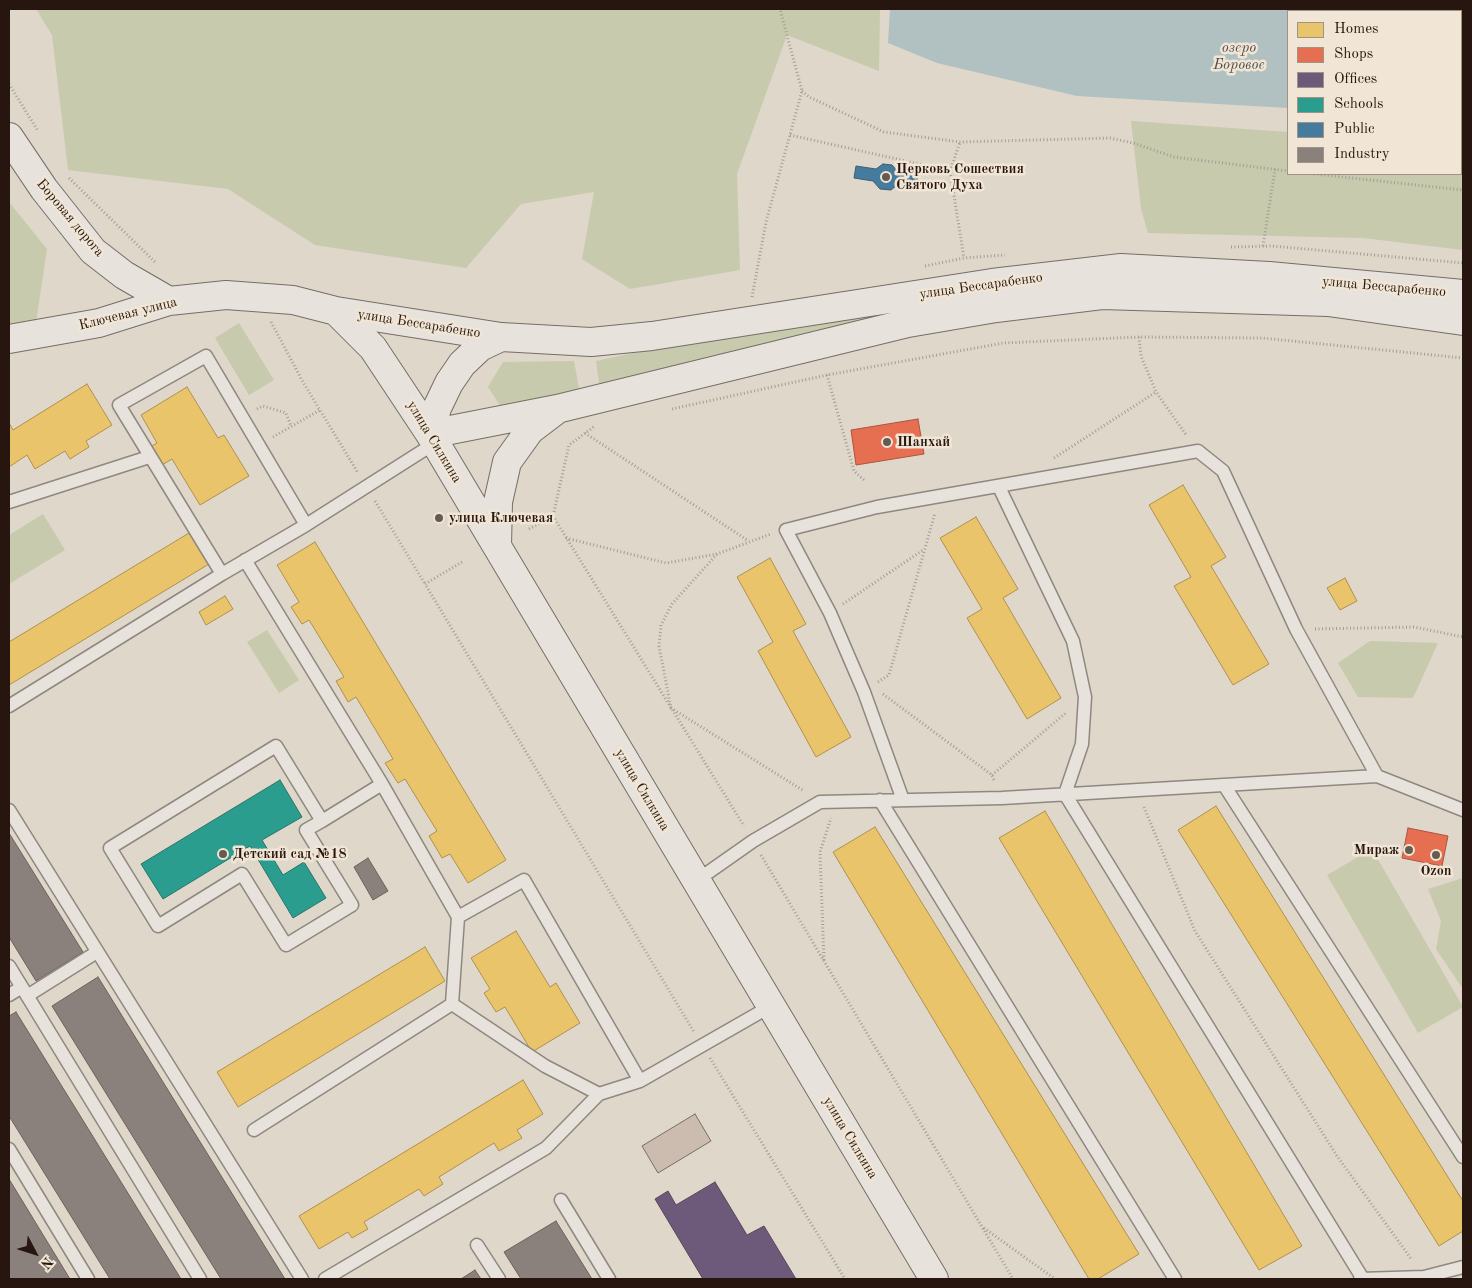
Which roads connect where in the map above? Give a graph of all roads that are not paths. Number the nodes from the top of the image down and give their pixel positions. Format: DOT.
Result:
graph roads {
  1 [pos="9,137"];
  2 [pos="1463,294"];
  3 [pos="169,301"];
  4 [pos="336,311"];
  5 [pos="1463,318"];
  6 [pos="501,337"];
  7 [pos="9,339"];
  8 [pos="557,409"];
  9 [pos="433,439"];
  10 [pos="149,457"];
  11 [pos="999,487"];
  12 [pos="9,502"];
  13 [pos="306,525"];
  14 [pos="496,546"];
  15 [pos="245,560"];
  16 [pos="222,574"];
  17 [pos="9,706"];
  18 [pos="1377,776"];
  19 [pos="382,784"];
  20 [pos="1224,785"];
  21 [pos="1065,794"];
  22 [pos="880,800"];
  23 [pos="903,800"];
  24 [pos="9,810"];
  25 [pos="1463,810"];
  26 [pos="322,821"];
  27 [pos="696,881"];
  28 [pos="458,917"];
  29 [pos="98,952"];
  30 [pos="9,966"];
  31 [pos="24,991"];
  32 [pos="9,995"];
  33 [pos="452,1004"];
  34 [pos="771,1006"];
  35 [pos="640,1081"];
  36 [pos="599,1094"];
  37 [pos="254,1130"];
  38 [pos="9,1148"];
  39 [pos="1463,1157"];
  40 [pos="561,1200"];
  41 [pos="477,1245"];
  42 [pos="1463,1267"];
  43 [pos="88,1279"];
  44 [pos="200,1279"];
  45 [pos="302,1279"];
  46 [pos="325,1279"];
  47 [pos="499,1279"];
  48 [pos="610,1279"];
  49 [pos="934,1279"];
  50 [pos="1175,1279"];
  51 [pos="1361,1279"];
  1 -- 3 [label="main road, Боровая дорога"];
  2 -- 6 [label="main road, улица Бессарабенко"];
  3 -- 4 [label="main road, Ключевая улица"];
  3 -- 7 [label="main road, Ключевая улица"];
  4 -- 6 [label="main road, улица Бессарабенко"];
  4 -- 9 [label="main road, улица Силкина"];
  5 -- 8 [label="main road, улица Бессарабенко"];
  6 -- 9 [label="main road, улица Бессарабенко"];
  8 -- 9 [label="main road, улица Бессарабенко"];
  8 -- 14 [label="main road, улица Бессарабенко"];
  9 -- 13 [label="lane"];
  9 -- 14 [label="main road, улица Силкина"];
  10 -- 12 [label="lane"];
  10 -- 13 [label="lane"];
  10 -- 16 [label="lane"];
  11 -- 18 [label="lane"];
  11 -- 21 [label="lane"];
  11 -- 23 [label="lane"];
  13 -- 15 [label="lane"];
  14 -- 27 [label="main road, улица Силкина"];
  15 -- 16 [label="lane"];
  15 -- 19 [label="lane"];
  16 -- 17 [label="lane"];
  18 -- 20 [label="lane"];
  18 -- 25 [label="lane"];
  19 -- 26 [label="lane"];
  19 -- 28 [label="lane"];
  20 -- 21 [label="lane"];
  20 -- 39 [label="lane"];
  21 -- 23 [label="lane"];
  21 -- 51 [label="lane"];
  22 -- 23 [label="lane"];
  22 -- 27 [label="lane"];
  22 -- 50 [label="lane"];
  24 -- 29 [label="lane"];
  26 -- 26 [label="lane"];
  27 -- 34 [label="main road, улица Силкина"];
  28 -- 33 [label="lane"];
  28 -- 35 [label="lane"];
  29 -- 31 [label="lane"];
  29 -- 45 [label="lane"];
  30 -- 31 [label="lane"];
  31 -- 32 [label="lane"];
  31 -- 44 [label="lane"];
  33 -- 36 [label="lane"];
  33 -- 37 [label="lane"];
  34 -- 35 [label="lane"];
  34 -- 49 [label="main road, улица Силкина"];
  35 -- 36 [label="lane"];
  36 -- 46 [label="lane"];
  38 -- 43 [label="lane"];
  40 -- 48 [label="lane"];
  41 -- 47 [label="lane"];
  42 -- 51 [label="lane"];
}
